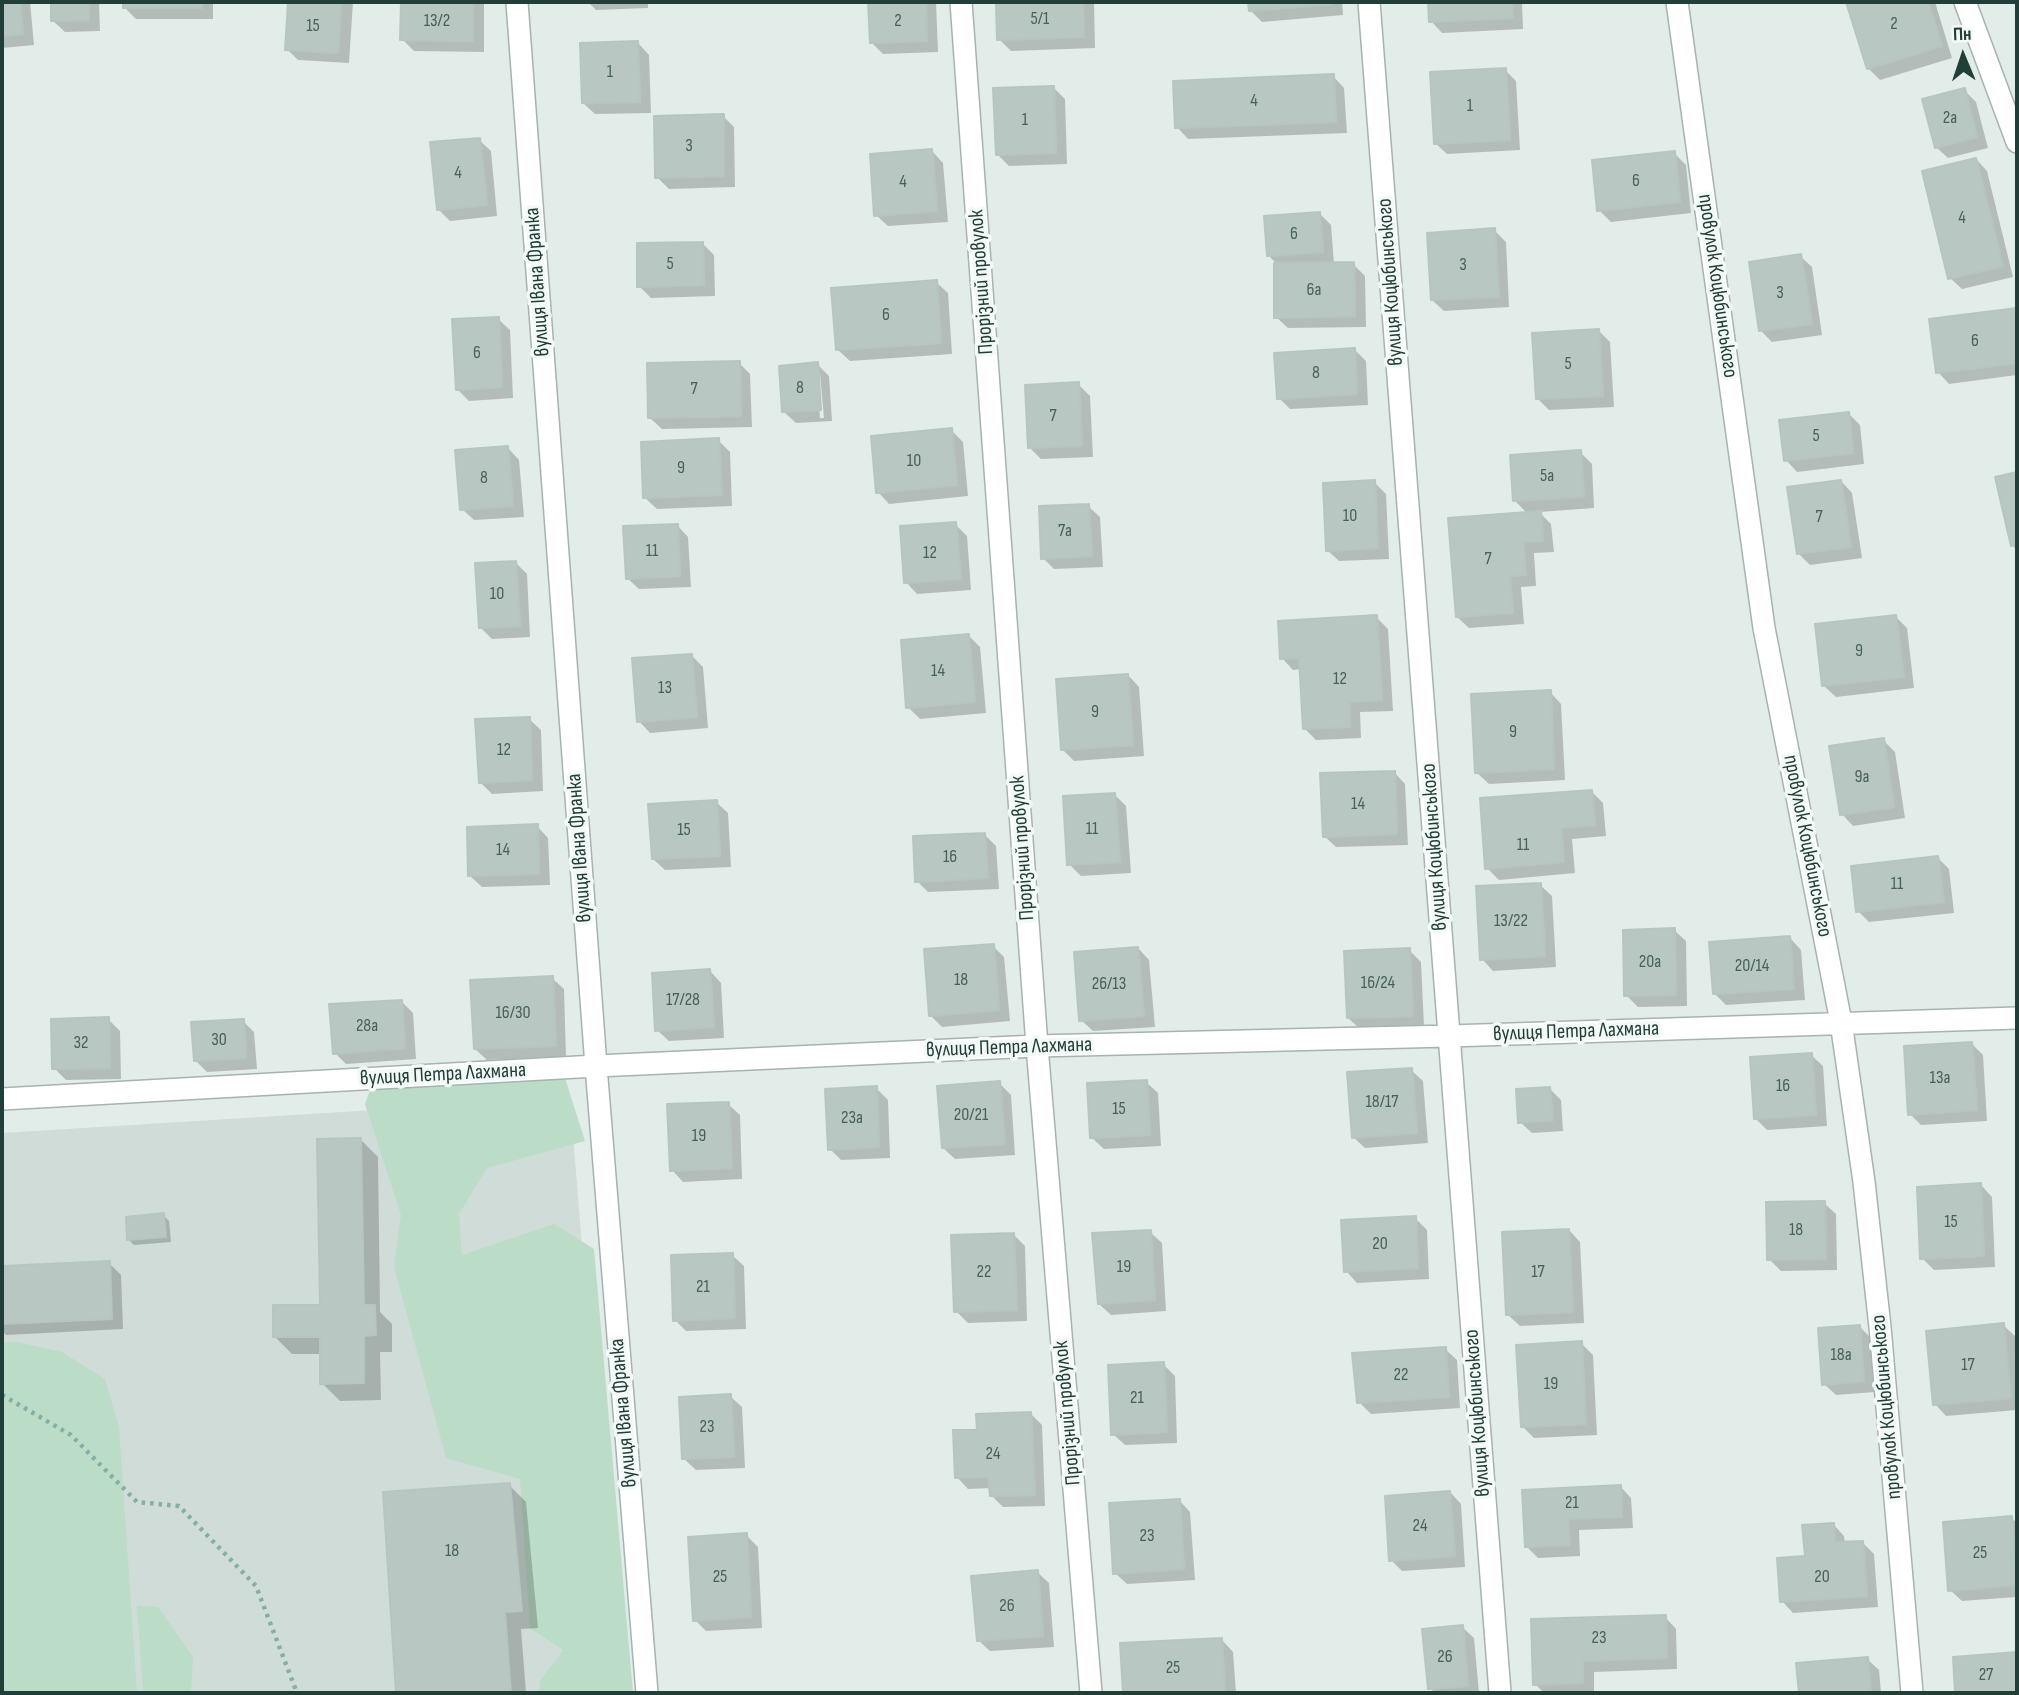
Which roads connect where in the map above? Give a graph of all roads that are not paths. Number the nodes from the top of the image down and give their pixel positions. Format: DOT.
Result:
graph roads {
  1 [pos="517,2"];
  2 [pos="961,2"];
  3 [pos="1369,2"];
  4 [pos="1677,2"];
  5 [pos="1965,2"];
  6 [pos="2017,142"];
  7 [pos="2017,1018"];
  8 [pos="1841,1022"];
  9 [pos="1449,1036"];
  10 [pos="1037,1046"];
  11 [pos="596,1066"];
  12 [pos="2,1100"];
  13 [pos="647,1693"];
  14 [pos="1091,1693"];
  15 [pos="1500,1693"];
  16 [pos="1912,1693"];
  1 -- 11 [label="street, вулиця Івана Франка"];
  2 -- 10 [label="street, Прорізний провулок"];
  3 -- 9 [label="street, вулиця Коцюбинського"];
  4 -- 8 [label="street, провулок Коцюбинського"];
  5 -- 6 [label="street"];
  7 -- 8 [label="street, вулиця Петра Лахмана"];
  8 -- 9 [label="street, вулиця Петра Лахмана"];
  8 -- 16 [label="street, провулок Коцюбинського"];
  9 -- 10 [label="street, вулиця Петра Лахмана"];
  9 -- 15 [label="street, вулиця Коцюбинського"];
  10 -- 11 [label="street, вулиця Петра Лахмана"];
  10 -- 14 [label="street, Прорізний провулок"];
  11 -- 12 [label="street, вулиця Петра Лахмана"];
  11 -- 13 [label="street, вулиця Івана Франка"];
}
